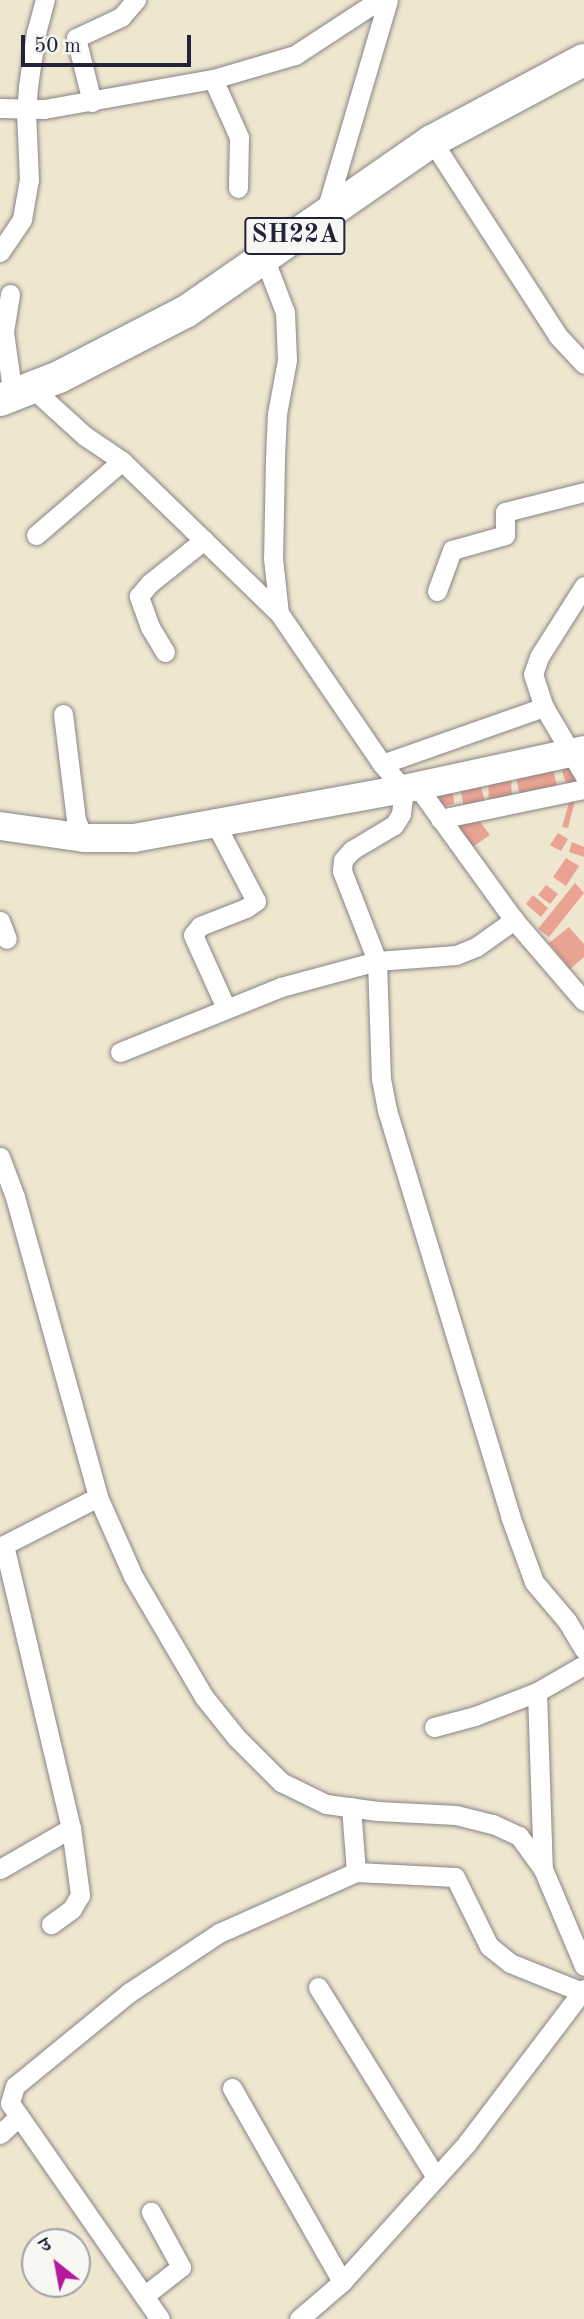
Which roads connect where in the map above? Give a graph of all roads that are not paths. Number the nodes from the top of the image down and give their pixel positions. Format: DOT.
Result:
graph roads {
  1 [pos="45,0"];
  2 [pos="136,0"];
  3 [pos="379,0"];
  4 [pos="388,0"];
  5 [pos="584,60"];
  6 [pos="213,79"];
  7 [pos="92,102"];
  8 [pos="0,108"];
  9 [pos="26,111"];
  10 [pos="432,141"];
  11 [pos="238,188"];
  12 [pos="325,214"];
  13 [pos="0,252"];
  14 [pos="265,260"];
  15 [pos="10,294"];
  16 [pos="584,365"];
  17 [pos="15,395"];
  18 [pos="122,461"];
  19 [pos="584,492"];
  20 [pos="36,535"];
  21 [pos="204,540"];
  22 [pos="584,586"];
  23 [pos="437,591"];
  24 [pos="279,613"];
  25 [pos="165,652"];
  26 [pos="544,707"];
  27 [pos="63,714"];
  28 [pos="580,759"];
  29 [pos="382,764"];
  30 [pos="410,788"];
  31 [pos="584,789"];
  32 [pos="440,819"];
  33 [pos="215,823"];
  34 [pos="0,826"];
  35 [pos="84,838"];
  36 [pos="514,920"];
  37 [pos="377,961"];
  38 [pos="584,1001"];
  39 [pos="226,1008"];
  40 [pos="120,1052"];
  41 [pos="0,1157"];
  42 [pos="7,1201"];
  43 [pos="99,1497"];
  44 [pos="2,1546"];
  45 [pos="584,1649"];
  46 [pos="584,1665"];
  47 [pos="537,1692"];
  48 [pos="434,1727"];
  49 [pos="351,1807"];
  50 [pos="71,1828"];
  51 [pos="0,1869"];
  52 [pos="543,1869"];
  53 [pos="356,1872"];
  54 [pos="51,1924"];
  55 [pos="584,1966"];
  56 [pos="318,1987"];
  57 [pos="583,1990"];
  58 [pos="232,2088"];
  59 [pos="17,2118"];
  60 [pos="0,2134"];
  61 [pos="436,2177"];
  62 [pos="152,2212"];
  63 [pos="342,2282"];
  64 [pos="144,2296"];
  65 [pos="160,2319"];
  66 [pos="299,2319"];
  1 -- 9 [label="street"];
  2 -- 7 [label="street"];
  3 -- 6 [label="street"];
  4 -- 12 [label="street"];
  5 -- 10 [label="main road, SH22A"];
  6 -- 7 [label="street"];
  6 -- 11 [label="street"];
  7 -- 9 [label="street"];
  8 -- 9 [label="street"];
  9 -- 13 [label="street"];
  10 -- 12 [label="main road, SH22A"];
  10 -- 16 [label="street"];
  12 -- 14 [label="main road, SH22A"];
  14 -- 17 [label="main road, SH22A"];
  14 -- 24 [label="street"];
  15 -- 17 [label="street"];
  17 -- 18 [label="street"];
  18 -- 20 [label="street"];
  18 -- 21 [label="street"];
  19 -- 23 [label="street"];
  21 -- 24 [label="street"];
  21 -- 25 [label="street"];
  22 -- 26 [label="street"];
  24 -- 29 [label="street"];
  26 -- 28 [label="street"];
  26 -- 29 [label="street"];
  27 -- 35 [label="street"];
  28 -- 30 [label="street"];
  29 -- 30 [label="street"];
  30 -- 32 [label="street"];
  30 -- 33 [label="street"];
  30 -- 37 [label="street"];
  31 -- 32 [label="street"];
  32 -- 36 [label="street"];
  33 -- 35 [label="street"];
  33 -- 39 [label="street"];
  34 -- 35 [label="street"];
  36 -- 37 [label="street"];
  36 -- 38 [label="street"];
  37 -- 39 [label="street"];
  37 -- 45 [label="street"];
  39 -- 40 [label="street"];
  41 -- 42 [label="street"];
  42 -- 43 [label="street"];
  43 -- 44 [label="street"];
  43 -- 49 [label="street"];
  44 -- 50 [label="street"];
  46 -- 47 [label="street"];
  47 -- 48 [label="street"];
  47 -- 52 [label="street"];
  49 -- 52 [label="street"];
  49 -- 53 [label="street"];
  50 -- 51 [label="street"];
  50 -- 54 [label="street"];
  52 -- 55 [label="street"];
  53 -- 57 [label="street"];
  53 -- 59 [label="street"];
  56 -- 61 [label="street"];
  57 -- 61 [label="street"];
  58 -- 63 [label="street"];
  59 -- 60 [label="street"];
  59 -- 64 [label="street"];
  61 -- 63 [label="street"];
  62 -- 64 [label="street"];
  63 -- 66 [label="street"];
  64 -- 65 [label="street"];
}
